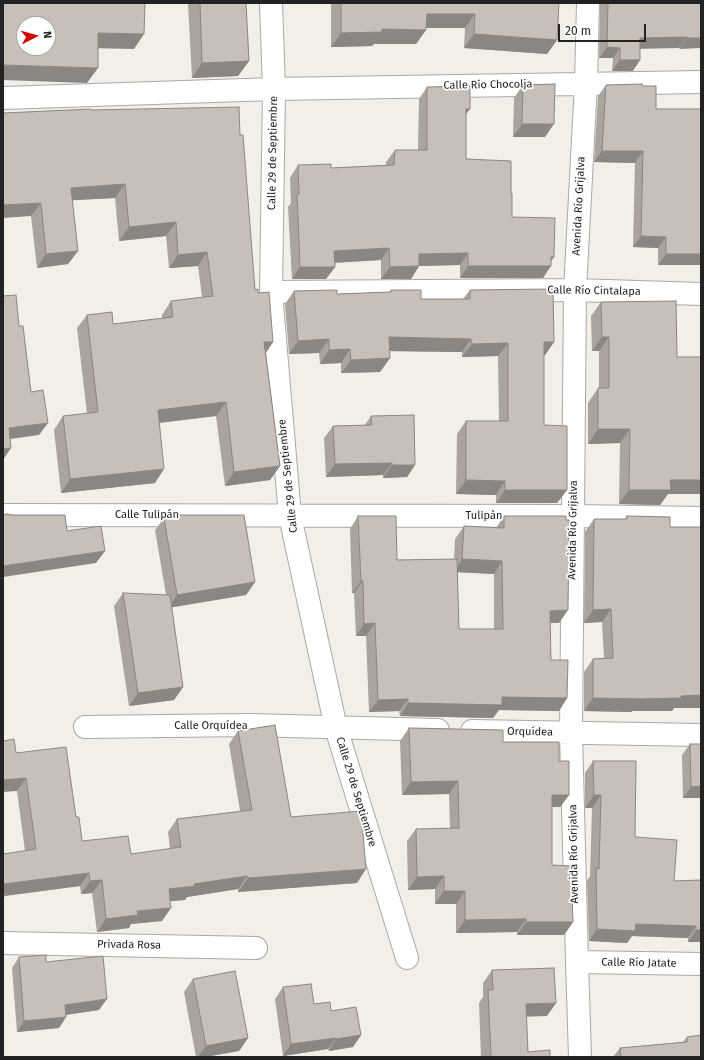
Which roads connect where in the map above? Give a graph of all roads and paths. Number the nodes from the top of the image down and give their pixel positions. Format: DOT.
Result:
graph roads {
  1 [pos="271,3"];
  2 [pos="588,3"];
  3 [pos="701,82"];
  4 [pos="586,83"];
  5 [pos="274,89"];
  6 [pos="3,98"];
  7 [pos="575,290"];
  8 [pos="271,292"];
  9 [pos="701,294"];
  10 [pos="3,515"];
  11 [pos="290,516"];
  12 [pos="573,516"];
  13 [pos="701,518"];
  14 [pos="85,726"];
  15 [pos="336,728"];
  16 [pos="570,733"];
  17 [pos="701,735"];
  18 [pos="3,942"];
  19 [pos="256,948"];
  20 [pos="407,958"];
  21 [pos="576,962"];
  22 [pos="701,964"];
  23 [pos="580,1057"];
  1 -- 5 [label="street, Calle 29 de Septiembre"];
  2 -- 4 [label="street, Avenida Río Grijalva"];
  3 -- 4 [label="street, Calle Río Chocolja"];
  4 -- 5 [label="street, Calle Río Chocolja"];
  4 -- 7 [label="street, Avenida Río Grijalva"];
  5 -- 6 [label="street, Calle Río Chocolja"];
  5 -- 8 [label="street, Calle 29 de Septiembre"];
  7 -- 8 [label="street, Calle Río Cintalapa"];
  7 -- 9 [label="street, Calle Río Cintalapa"];
  7 -- 12 [label="street, Avenida Río Grijalva"];
  8 -- 11 [label="street, Calle 29 de Septiembre"];
  10 -- 11 [label="street, Calle Tulipán"];
  11 -- 12 [label="street, Tulipàn"];
  11 -- 15 [label="street, Calle 29 de Septiembre"];
  12 -- 13 [label="street, Tulipàn"];
  12 -- 16 [label="street, Avenida Río Grijalva"];
  14 -- 15 [label="street, Calle Orquídea"];
  15 -- 16 [label="street, Orquídea"];
  15 -- 20 [label="street, Calle 29 de Septiembre"];
  16 -- 17 [label="street, Orquídea"];
  16 -- 21 [label="street, Avenida Río Grijalva"];
  18 -- 19 [label="street, Privada Rosa"];
  21 -- 22 [label="street, Calle Río Jatate"];
  21 -- 23 [label="street, Avenida Río Grijalva"];
}
